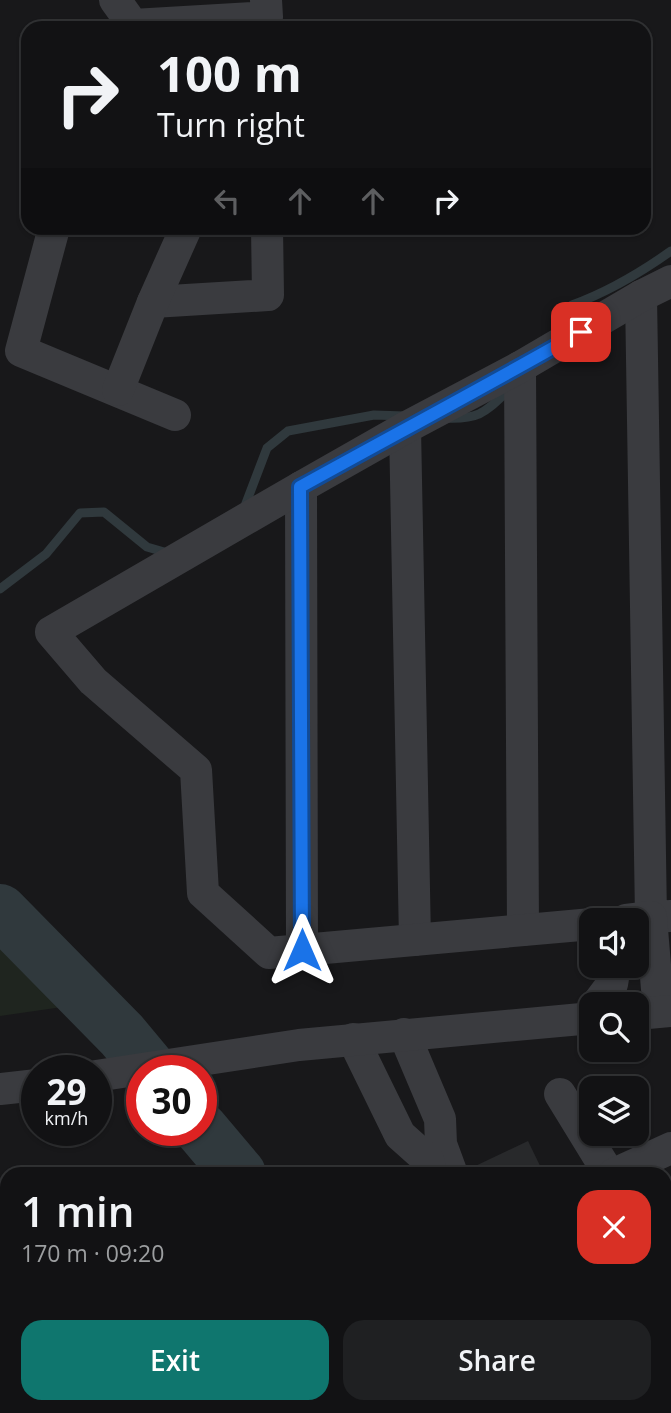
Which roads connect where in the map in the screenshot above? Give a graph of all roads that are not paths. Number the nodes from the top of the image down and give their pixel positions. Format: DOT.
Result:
graph roads {
  1 [pos="115,0"];
  2 [pos="267,15"];
  3 [pos="129,21"];
  4 [pos="200,21"];
  5 [pos="52,235"];
  6 [pos="184,235"];
  7 [pos="268,235"];
  8 [pos="671,281"];
  9 [pos="641,296"];
  10 [pos="153,302"];
  11 [pos="520,367"];
  12 [pos="118,390"];
  13 [pos="175,415"];
  14 [pos="405,428"];
  15 [pos="300,487"];
  16 [pos="650,918"];
  17 [pos="579,925"];
  18 [pos="523,930"];
  19 [pos="415,940"];
  20 [pos="302,950"];
  21 [pos="671,1000"];
  22 [pos="671,1011"];
  23 [pos="649,1013"];
  24 [pos="579,1014"];
  25 [pos="404,1034"];
  26 [pos="353,1039"];
  27 [pos="112,1074"];
  28 [pos="21,1086"];
  29 [pos="0,1089"];
  30 [pos="560,1094"];
  31 [pos="671,1148"];
  32 [pos="430,1167"];
  33 [pos="449,1167"];
  34 [pos="607,1167"];
  35 [pos="628,1167"];
  1 -- 3 [label="street"];
  2 -- 4 [label="street"];
  5 -- 12 [label="street"];
  6 -- 10 [label="street"];
  7 -- 10 [label="street"];
  8 -- 9 [label="street"];
  9 -- 11 [label="street"];
  9 -- 16 [label="street"];
  10 -- 12 [label="street"];
  11 -- 14 [label="street"];
  11 -- 18 [label="street"];
  12 -- 13 [label="street"];
  14 -- 15 [label="street"];
  14 -- 19 [label="street"];
  15 -- 20 [label="street"];
  15 -- 20 [label="street"];
  16 -- 21 [label="street"];
  17 -- 18 [label="street"];
  18 -- 19 [label="street"];
  19 -- 20 [label="street"];
  22 -- 23 [label="street"];
  24 -- 25 [label="street"];
  25 -- 26 [label="street"];
  25 -- 33 [label="street"];
  26 -- 27 [label="street"];
  26 -- 32 [label="street"];
  28 -- 29 [label="street"];
  30 -- 34 [label="street"];
  31 -- 35 [label="street"];
}
